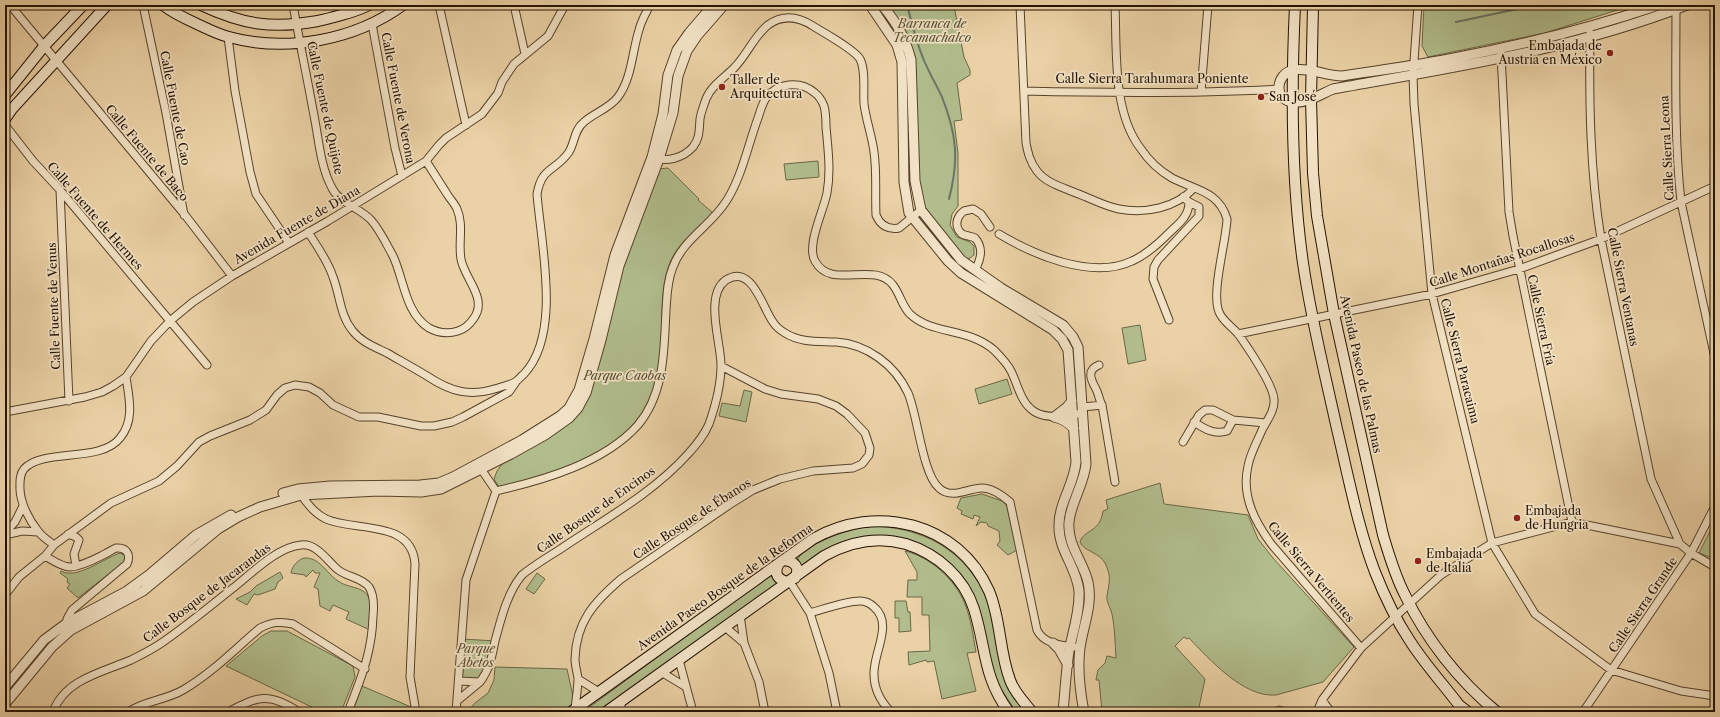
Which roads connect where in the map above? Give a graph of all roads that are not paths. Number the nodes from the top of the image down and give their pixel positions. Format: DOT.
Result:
graph roads {
  1 [pos="10,5"];
  2 [pos="83,5"];
  3 [pos="107,5"];
  4 [pos="143,5"];
  5 [pos="163,5"];
  6 [pos="201,5"];
  7 [pos="293,5"];
  8 [pos="368,5"];
  9 [pos="403,5"];
  10 [pos="439,5"];
  11 [pos="514,5"];
  12 [pos="565,5"];
  13 [pos="650,5"];
  14 [pos="713,5"];
  15 [pos="724,5"];
  16 [pos="870,5"];
  17 [pos="882,5"];
  18 [pos="1020,5"];
  19 [pos="1115,5"];
  20 [pos="1208,5"];
  21 [pos="1295,5"];
  22 [pos="1313,5"];
  23 [pos="1418,5"];
  24 [pos="1659,5"];
  25 [pos="1687,5"];
  26 [pos="1676,7"];
  27 [pos="219,9"];
  28 [pos="894,20"];
  29 [pos="372,24"];
  30 [pos="296,25"];
  31 [pos="1590,26"];
  32 [pos="886,27"];
  33 [pos="228,37"];
  34 [pos="1590,38"];
  35 [pos="300,44"];
  36 [pos="45,45"];
  37 [pos="1501,48"];
  38 [pos="525,54"];
  39 [pos="1501,59"];
  40 [pos="57,61"];
  41 [pos="1414,64"];
  42 [pos="1311,69"];
  43 [pos="1292,70"];
  44 [pos="1413,75"];
  45 [pos="1279,89"];
  46 [pos="1024,91"];
  47 [pos="1201,92"];
  48 [pos="1119,93"];
  49 [pos="5,95"];
  50 [pos="1311,99"];
  51 [pos="1293,102"];
  52 [pos="5,119"];
  53 [pos="5,125"];
  54 [pos="466,125"];
  55 [pos="656,158"];
  56 [pos="426,161"];
  57 [pos="402,176"];
  58 [pos="1715,186"];
  59 [pos="1194,188"];
  60 [pos="60,190"];
  61 [pos="1183,197"];
  62 [pos="1189,202"];
  63 [pos="1681,202"];
  64 [pos="351,206"];
  65 [pos="921,210"];
  66 [pos="185,216"];
  67 [pos="912,217"];
  68 [pos="990,227"];
  69 [pos="308,232"];
  70 [pos="999,234"];
  71 [pos="1601,239"];
  72 [pos="289,243"];
  73 [pos="1519,269"];
  74 [pos="975,270"];
  75 [pos="232,276"];
  76 [pos="1432,294"];
  77 [pos="1020,304"];
  78 [pos="1334,314"];
  79 [pos="1312,318"];
  80 [pos="1169,320"];
  81 [pos="170,322"];
  82 [pos="1238,334"];
  83 [pos="1715,358"];
  84 [pos="207,365"];
  85 [pos="1099,365"];
  86 [pos="721,366"];
  87 [pos="126,377"];
  88 [pos="516,382"];
  89 [pos="69,401"];
  90 [pos="1072,401"];
  91 [pos="1102,405"];
  92 [pos="1083,410"];
  93 [pos="5,412"];
  94 [pos="1073,414"];
  95 [pos="1054,417"];
  96 [pos="1234,420"];
  97 [pos="1194,422"];
  98 [pos="1266,423"];
  99 [pos="1074,429"];
  100 [pos="1184,442"];
  101 [pos="479,466"];
  102 [pos="1115,482"];
  103 [pos="496,491"];
  104 [pos="299,492"];
  105 [pos="23,506"];
  106 [pos="1715,506"];
  107 [pos="1572,522"];
  108 [pos="38,532"];
  109 [pos="5,534"];
  110 [pos="68,534"];
  111 [pos="1492,543"];
  112 [pos="1680,544"];
  113 [pos="54,545"];
  114 [pos="1691,553"];
  115 [pos="45,556"];
  116 [pos="781,562"];
  117 [pos="76,566"];
  118 [pos="1715,567"];
  119 [pos="792,580"];
  120 [pos="5,595"];
  121 [pos="1409,603"];
  122 [pos="810,613"];
  123 [pos="740,615"];
  124 [pos="1396,616"];
  125 [pos="69,626"];
  126 [pos="725,626"];
  127 [pos="744,643"];
  128 [pos="1053,643"];
  129 [pos="1070,647"];
  130 [pos="1361,648"];
  131 [pos="1080,649"];
  132 [pos="679,660"];
  133 [pos="1068,665"];
  134 [pos="365,669"];
  135 [pos="1611,670"];
  136 [pos="661,672"];
  137 [pos="578,679"];
  138 [pos="459,681"];
  139 [pos="480,682"];
  140 [pos="5,687"];
  141 [pos="686,688"];
  142 [pos="599,692"];
  143 [pos="1715,696"];
  144 [pos="457,700"];
  145 [pos="1322,700"];
  146 [pos="621,701"];
  147 [pos="6,705"];
  148 [pos="573,710"];
  149 [pos="54,712"];
  150 [pos="128,712"];
  151 [pos="228,712"];
  152 [pos="299,712"];
  153 [pos="348,712"];
  154 [pos="416,712"];
  155 [pos="456,712"];
  156 [pos="606,712"];
  157 [pos="621,712"];
  158 [pos="693,712"];
  159 [pos="765,712"];
  160 [pos="837,712"];
  161 [pos="891,712"];
  162 [pos="1009,712"];
  163 [pos="1032,712"];
  164 [pos="1063,712"];
  165 [pos="1084,712"];
  166 [pos="1317,712"];
  167 [pos="1331,712"];
  168 [pos="1468,712"];
  169 [pos="1497,712"];
  170 [pos="1583,712"];
  1 -- 36 [label="street, Calle Fuente de Baco"];
  2 -- 36 [label="main road"];
  3 -- 40 [label="main road"];
  4 -- 66 [label="street, Calle Fuente de Cao"];
  5 -- 33 [label="main road"];
  6 -- 27 [label="main road"];
  7 -- 30 [label="street, Calle Fuente de Quijote"];
  8 -- 30 [label="main road"];
  9 -- 29 [label="main road"];
  10 -- 54 [label="street"];
  11 -- 38 [label="street"];
  12 -- 38 [label="street, Avenida Fuente de Diana"];
  13 -- 88 [label="street"];
  14 -- 55 [label="street"];
  15 -- 55 [label="street"];
  16 -- 32 [label="street"];
  17 -- 28 [label="street"];
  18 -- 46 [label="street"];
  19 -- 48 [label="street, Calle Sierra Vertientes"];
  20 -- 47 [label="street"];
  21 -- 43 [label="main road"];
  22 -- 42 [label="main road, Avenida Paseo de las Palmas"];
  23 -- 41 [label="street, Calle Sierra Paracaima"];
  24 -- 31 [label="street"];
  25 -- 26 [label="street"];
  26 -- 34 [label="street"];
  26 -- 63 [label="street, Calle Sierra Leona"];
  27 -- 30 [label="main road"];
  28 -- 32 [label="street"];
  28 -- 65 [label="street"];
  29 -- 35 [label="main road"];
  29 -- 57 [label="street, Calle Fuente de Verona"];
  30 -- 35 [label="street, Calle Fuente de Quijote"];
  31 -- 34 [label="street, Calle Sierra Ventanas"];
  31 -- 37 [label="street"];
  32 -- 67 [label="street"];
  33 -- 35 [label="main road"];
  33 -- 72 [label="street"];
  34 -- 39 [label="street"];
  34 -- 71 [label="street, Calle Sierra Ventanas"];
  35 -- 64 [label="street, Calle Fuente de Quijote"];
  36 -- 40 [label="street, Calle Fuente de Baco"];
  36 -- 49 [label="main road"];
  37 -- 39 [label="street, Calle Sierra Fría"];
  37 -- 41 [label="street"];
  38 -- 54 [label="street, Avenida Fuente de Diana"];
  39 -- 44 [label="street"];
  39 -- 73 [label="street, Calle Sierra Fría"];
  40 -- 52 [label="main road"];
  40 -- 66 [label="street, Calle Fuente de Baco"];
  41 -- 42 [label="street"];
  41 -- 44 [label="street, Calle Sierra Paracaima"];
  42 -- 43 [label="street"];
  42 -- 50 [label="main road, Avenida Paseo de las Palmas"];
  43 -- 45 [label="street"];
  43 -- 51 [label="main road"];
  44 -- 50 [label="street"];
  44 -- 76 [label="street, Calle Sierra Paracaima"];
  45 -- 47 [label="street, Calle Sierra Tarahumara Poniente"];
  45 -- 51 [label="street"];
  46 -- 48 [label="street, Calle Sierra Tarahumara Poniente"];
  46 -- 61 [label="street"];
  47 -- 48 [label="street, Calle Sierra Tarahumara Poniente"];
  48 -- 59 [label="street, Calle Sierra Vertientes"];
  50 -- 51 [label="street"];
  50 -- 78 [label="main road, Avenida Paseo de las Palmas"];
  51 -- 79 [label="main road"];
  53 -- 60 [label="street, Calle Fuente de Hermes"];
  54 -- 56 [label="street, Avenida Fuente de Diana"];
  55 -- 67 [label="street"];
  55 -- 101 [label="street"];
  56 -- 57 [label="street, Avenida Fuente de Diana"];
  56 -- 64 [label="street, Calle Fuente de Quijote"];
  57 -- 64 [label="street, Avenida Fuente de Diana"];
  58 -- 63 [label="street, Calle Montañas Rocallosas"];
  59 -- 61 [label="street"];
  59 -- 82 [label="street, Calle Sierra Vertientes"];
  60 -- 81 [label="street, Calle Fuente de Hermes"];
  60 -- 89 [label="street, Calle Fuente de Venus"];
  61 -- 62 [label="street"];
  62 -- 70 [label="street"];
  62 -- 80 [label="street"];
  63 -- 71 [label="street, Calle Montañas Rocallosas"];
  63 -- 83 [label="street, Calle Sierra Leona"];
  64 -- 69 [label="street, Avenida Fuente de Diana"];
  65 -- 67 [label="street"];
  65 -- 74 [label="street"];
  66 -- 75 [label="street, Calle Fuente de Baco"];
  67 -- 77 [label="street"];
  68 -- 74 [label="street"];
  69 -- 72 [label="street, Avenida Fuente de Diana"];
  69 -- 88 [label="street"];
  71 -- 73 [label="street, Calle Montañas Rocallosas"];
  71 -- 112 [label="street, Calle Sierra Ventanas"];
  72 -- 75 [label="street, Avenida Fuente de Diana"];
  73 -- 76 [label="street, Calle Montañas Rocallosas"];
  73 -- 107 [label="street, Calle Sierra Fría"];
  74 -- 77 [label="street"];
  75 -- 81 [label="street, Avenida Fuente de Diana"];
  76 -- 78 [label="street, Calle Montañas Rocallosas"];
  76 -- 111 [label="street, Calle Sierra Paracaima"];
  77 -- 90 [label="street"];
  77 -- 92 [label="street"];
  78 -- 79 [label="street, Calle Montañas Rocallosas"];
  78 -- 121 [label="main road, Avenida Paseo de las Palmas"];
  79 -- 82 [label="street, Calle Montañas Rocallosas"];
  79 -- 124 [label="main road"];
  81 -- 84 [label="street, Calle Fuente de Hermes"];
  81 -- 87 [label="street, Avenida Fuente de Diana"];
  82 -- 98 [label="street, Calle Sierra Vertientes"];
  85 -- 91 [label="street"];
  86 -- 128 [label="street, Calle Bosque de Encinos"];
  86 -- 137 [label="street, Calle Bosque de Ébanos"];
  86 -- 139 [label="street, Calle Bosque de Encinos"];
  87 -- 89 [label="street, Avenida Fuente de Diana"];
  87 -- 105 [label="street"];
  88 -- 110 [label="street"];
  89 -- 93 [label="street, Avenida Fuente de Diana"];
  90 -- 94 [label="street"];
  90 -- 95 [label="street"];
  91 -- 92 [label="street"];
  91 -- 102 [label="street"];
  92 -- 94 [label="street"];
  92 -- 131 [label="street"];
  94 -- 95 [label="street"];
  94 -- 99 [label="street"];
  95 -- 99 [label="street"];
  95 -- 103 [label="street"];
  96 -- 97 [label="street"];
  96 -- 97 [label="street"];
  96 -- 98 [label="street"];
  97 -- 100 [label="street"];
  98 -- 130 [label="street, Calle Sierra Vertientes"];
  99 -- 129 [label="street"];
  101 -- 103 [label="street"];
  101 -- 104 [label="street"];
  103 -- 138 [label="street"];
  104 -- 125 [label="street"];
  104 -- 154 [label="street"];
  105 -- 108 [label="street"];
  105 -- 109 [label="street"];
  106 -- 114 [label="street, Calle Sierra Grande"];
  107 -- 111 [label="street"];
  107 -- 112 [label="street"];
  108 -- 109 [label="street"];
  108 -- 113 [label="street"];
  110 -- 113 [label="street"];
  110 -- 117 [label="street"];
  111 -- 121 [label="street"];
  111 -- 135 [label="street, Calle Sierra Paracaima"];
  112 -- 114 [label="street"];
  113 -- 115 [label="street"];
  114 -- 118 [label="street"];
  114 -- 135 [label="street, Calle Sierra Grande"];
  115 -- 117 [label="street"];
  115 -- 120 [label="street"];
  116 -- 119 [label="main road"];
  116 -- 119 [label="main road"];
  116 -- 142 [label="main road, Avenida Paseo Bosque de la Reforma"];
  116 -- 163 [label="main road, Avenida Paseo Bosque de la Reforma"];
  117 -- 125 [label="street"];
  119 -- 122 [label="street"];
  119 -- 123 [label="main road"];
  119 -- 162 [label="main road"];
  121 -- 124 [label="street"];
  121 -- 169 [label="main road, Avenida Paseo de las Palmas"];
  122 -- 160 [label="street"];
  122 -- 161 [label="street"];
  123 -- 126 [label="main road"];
  123 -- 127 [label="street"];
  124 -- 130 [label="street"];
  124 -- 168 [label="main road"];
  125 -- 140 [label="street"];
  125 -- 147 [label="street"];
  126 -- 127 [label="street"];
  126 -- 132 [label="main road"];
  127 -- 159 [label="street"];
  128 -- 129 [label="street, Calle Bosque de Encinos"];
  128 -- 133 [label="street"];
  129 -- 131 [label="street, Calle Bosque de Encinos"];
  129 -- 133 [label="street"];
  130 -- 145 [label="street"];
  131 -- 165 [label="street"];
  132 -- 136 [label="main road"];
  132 -- 141 [label="street"];
  133 -- 164 [label="street"];
  134 -- 149 [label="street, Calle Bosque de Jacarandas"];
  134 -- 150 [label="street"];
  134 -- 153 [label="street, Calle Bosque de Jacarandas"];
  135 -- 143 [label="street, Calle Sierra Paracaima"];
  135 -- 170 [label="street, Calle Sierra Grande"];
  136 -- 141 [label="street"];
  136 -- 146 [label="main road"];
  137 -- 142 [label="street"];
  137 -- 148 [label="street, Calle Bosque de Ébanos"];
  138 -- 139 [label="street"];
  138 -- 144 [label="street"];
  139 -- 144 [label="street, Calle Bosque de Encinos"];
  141 -- 158 [label="street"];
  142 -- 148 [label="main road, Avenida Paseo Bosque de la Reforma"];
  144 -- 155 [label="street"];
  145 -- 166 [label="street"];
  145 -- 167 [label="street"];
  146 -- 156 [label="main road"];
  146 -- 157 [label="street"];
  151 -- 152 [label="street"];
}
